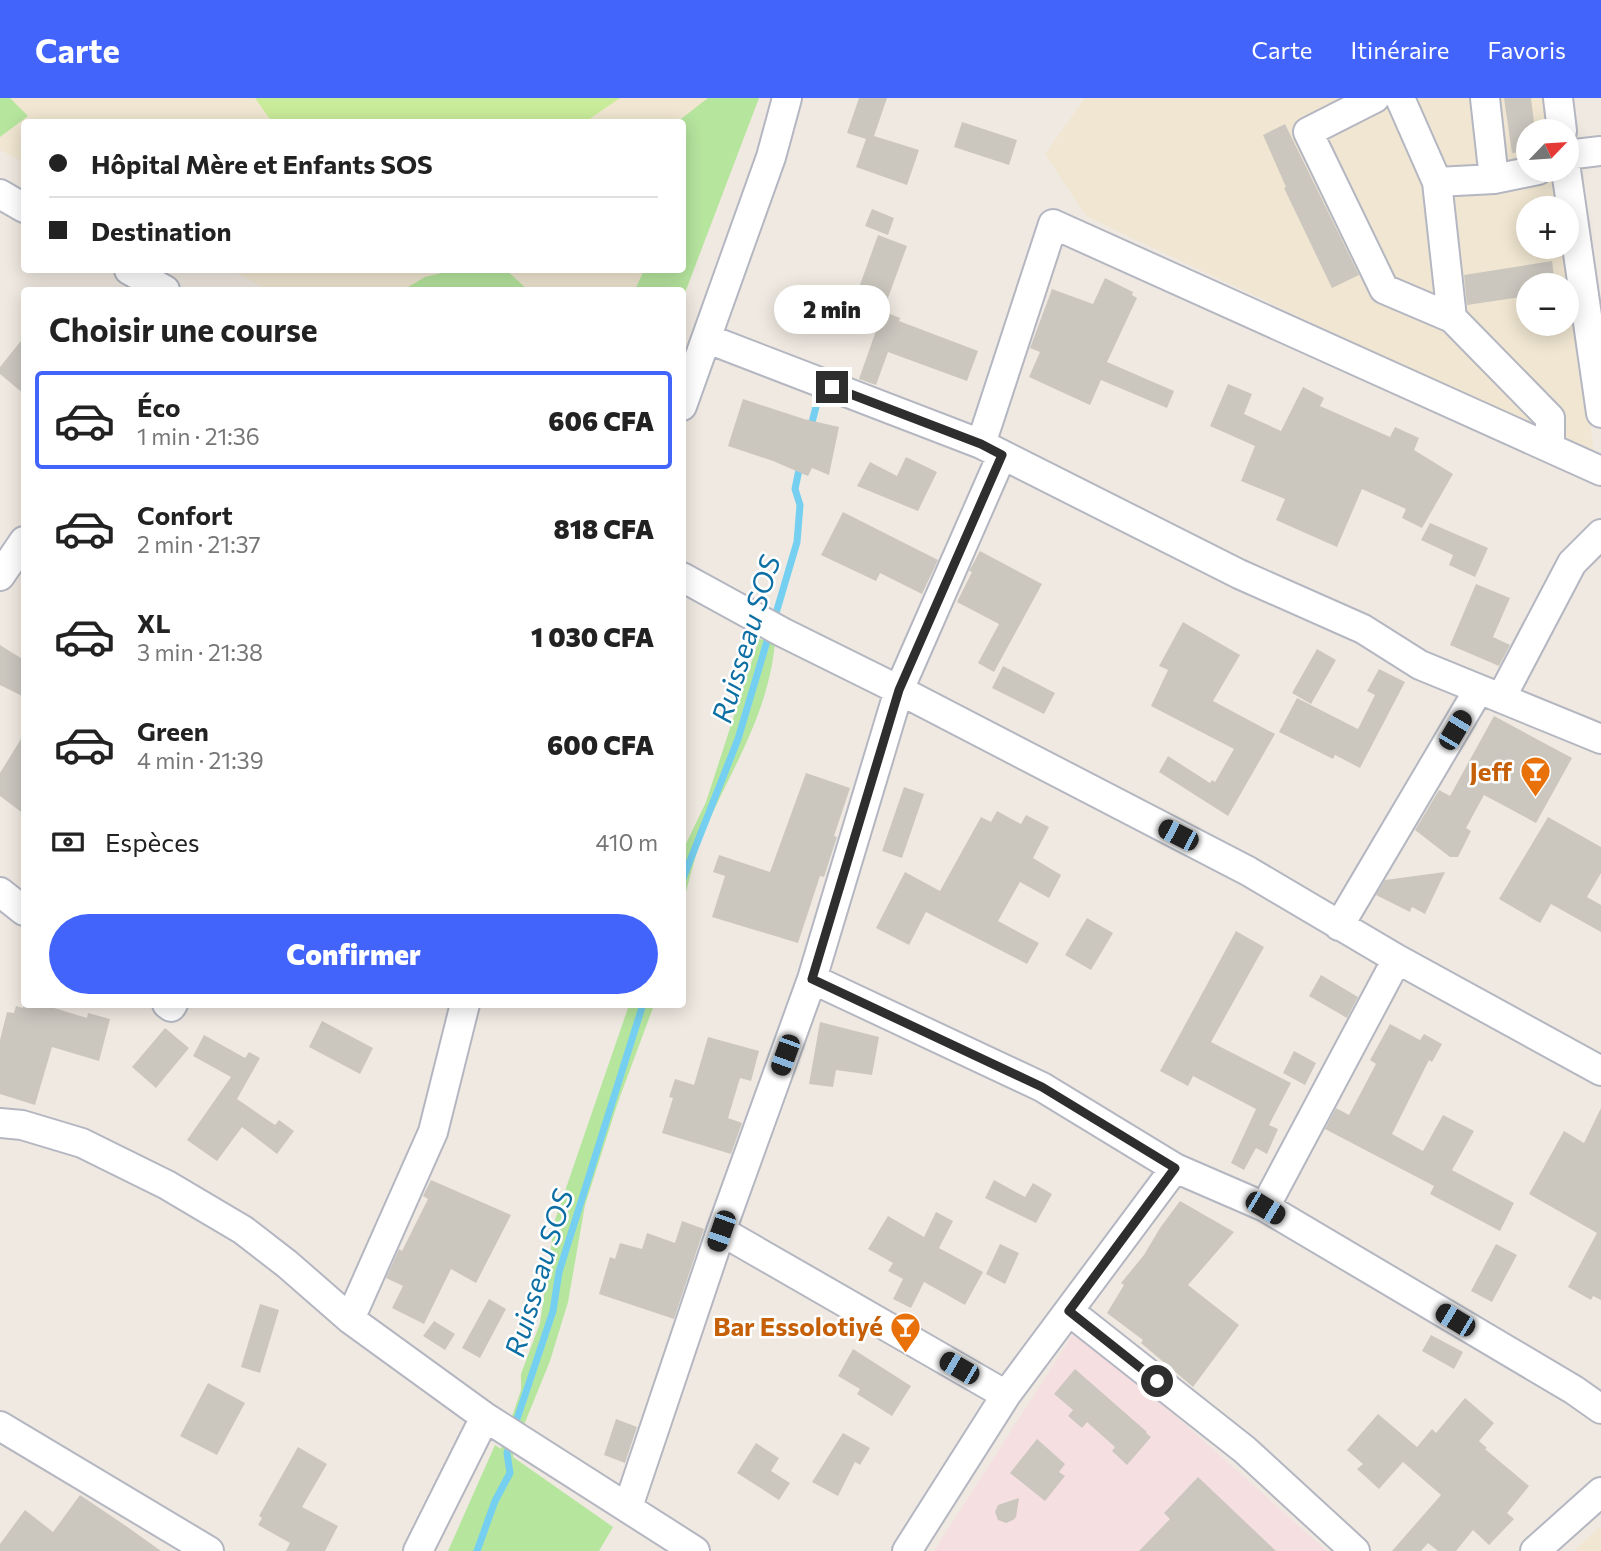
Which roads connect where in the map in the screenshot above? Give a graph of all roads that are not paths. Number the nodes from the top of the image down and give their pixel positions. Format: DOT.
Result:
graph roads {
  1 [pos="787,98"];
  2 [pos="1375,98"];
  3 [pos="1400,98"];
  4 [pos="1485,98"];
  5 [pos="1558,98"];
  6 [pos="1561,119"];
  7 [pos="1601,151"];
  8 [pos="1579,154"];
  9 [pos="1516,174"];
  10 [pos="1494,179"];
  11 [pos="1437,182"];
  12 [pos="1568,182"];
  13 [pos="0,194"];
  14 [pos="21,206"];
  15 [pos="134,273"];
  16 [pos="160,287"];
  17 [pos="1452,318"];
  18 [pos="708,339"];
  19 [pos="686,396"];
  20 [pos="1601,413"];
  21 [pos="1550,448"];
  22 [pos="991,450"];
  23 [pos="1601,471"];
  24 [pos="1601,534"];
  25 [pos="686,579"];
  26 [pos="899,690"];
  27 [pos="1490,694"];
  28 [pos="1601,739"];
  29 [pos="0,892"];
  30 [pos="21,909"];
  31 [pos="1339,926"];
  32 [pos="1397,959"];
  33 [pos="812,979"];
  34 [pos="464,1008"];
  35 [pos="1601,1071"];
  36 [pos="0,1122"];
  37 [pos="1175,1168"];
  38 [pos="1265,1208"];
  39 [pos="721,1231"];
  40 [pos="1069,1311"];
  41 [pos="350,1319"];
  42 [pos="1006,1395"];
  43 [pos="1601,1409"];
  44 [pos="0,1426"];
  45 [pos="504,1428"];
  46 [pos="1601,1492"];
  47 [pos="628,1507"];
  48 [pos="209,1551"];
  49 [pos="418,1551"];
  50 [pos="695,1551"];
  51 [pos="907,1551"];
  52 [pos="1355,1551"];
  53 [pos="1535,1551"];
  1 -- 18 [label="street"];
  2 -- 17 [label="street"];
  3 -- 11 [label="street"];
  4 -- 10 [label="street"];
  5 -- 6 [label="street"];
  7 -- 8 [label="street"];
  9 -- 10 [label="street"];
  10 -- 11 [label="street"];
  11 -- 17 [label="street"];
  12 -- 20 [label="street"];
  13 -- 14 [label="street"];
  15 -- 16 [label="street"];
  17 -- 21 [label="street"];
  18 -- 19 [label="street"];
  18 -- 22 [label="street"];
  21 -- 22 [label="street"];
  21 -- 23 [label="street"];
  22 -- 26 [label="street"];
  22 -- 27 [label="street"];
  24 -- 27 [label="street"];
  25 -- 26 [label="street"];
  26 -- 31 [label="street"];
  26 -- 33 [label="street"];
  27 -- 28 [label="street"];
  27 -- 31 [label="street"];
  29 -- 30 [label="street"];
  31 -- 32 [label="street"];
  32 -- 35 [label="street"];
  32 -- 38 [label="street"];
  33 -- 37 [label="street"];
  33 -- 39 [label="street"];
  34 -- 41 [label="street"];
  36 -- 41 [label="street"];
  37 -- 38 [label="street"];
  37 -- 40 [label="street"];
  38 -- 43 [label="street"];
  39 -- 42 [label="street"];
  39 -- 47 [label="street"];
  40 -- 42 [label="street"];
  40 -- 52 [label="street"];
  41 -- 45 [label="street"];
  42 -- 51 [label="street"];
  44 -- 48 [label="street"];
  45 -- 47 [label="street"];
  45 -- 49 [label="street"];
  46 -- 53 [label="street"];
  47 -- 50 [label="street"];
}
